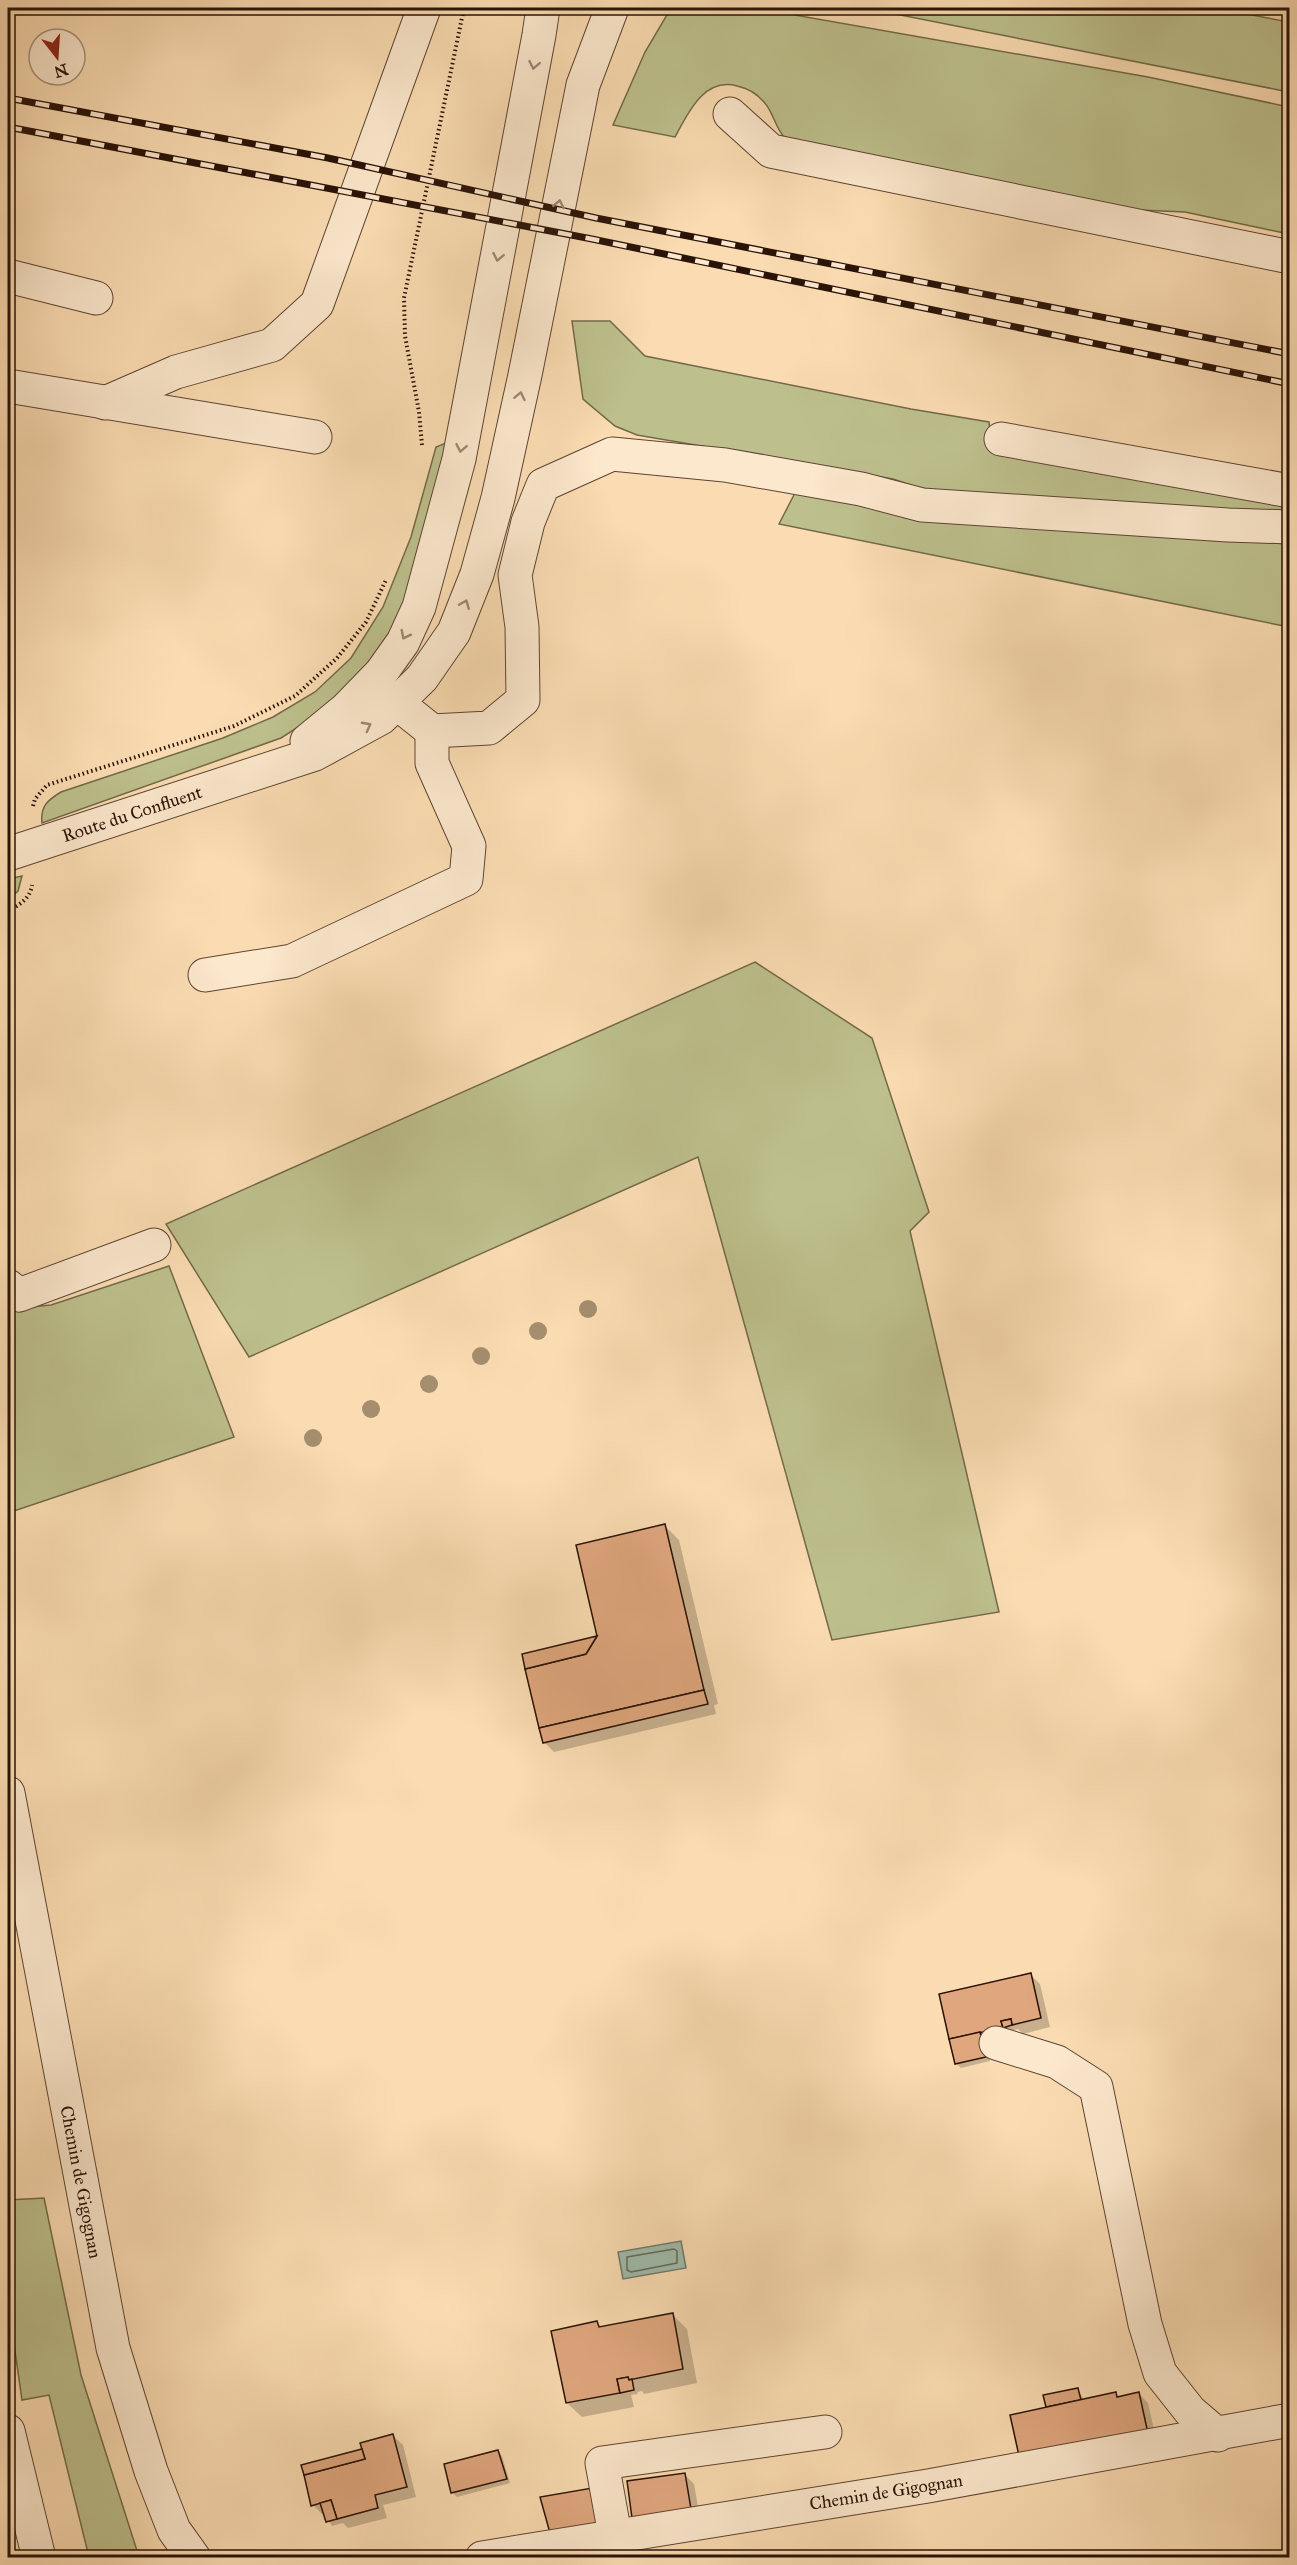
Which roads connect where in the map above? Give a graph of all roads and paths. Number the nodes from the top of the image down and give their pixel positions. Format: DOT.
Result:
graph roads {
  1 [pos="424,8"];
  2 [pos="465,8"];
  3 [pos="543,8"];
  4 [pos="612,8"];
  5 [pos="729,114"];
  6 [pos="1290,257"];
  7 [pos="8,276"];
  8 [pos="96,298"];
  9 [pos="8,387"];
  10 [pos="105,403"];
  11 [pos="315,437"];
  12 [pos="1001,439"];
  13 [pos="420,455"];
  14 [pos="1290,491"];
  15 [pos="1290,527"];
  16 [pos="389,572"];
  17 [pos="397,703"];
  18 [pos="432,731"];
  19 [pos="256,773"];
  20 [pos="32,809"];
  21 [pos="8,854"];
  22 [pos="32,883"];
  23 [pos="8,911"];
  24 [pos="205,975"];
  25 [pos="154,1245"];
  26 [pos="8,1286"];
  27 [pos="8,1793"];
  28 [pos="996,2043"];
  29 [pos="1290,2420"];
  30 [pos="8,2431"];
  31 [pos="825,2432"];
  32 [pos="1218,2435"];
  33 [pos="615,2535"];
  34 [pos="554,2551"];
  35 [pos="483,2557"];
  36 [pos="39,2558"];
  37 [pos="194,2558"];
  1 -- 10 [label="street"];
  2 -- 13 [label="path"];
  3 -- 19 [label="street, one-way"];
  17 -- 4 [label="street, one-way"];
  5 -- 6 [label="street"];
  7 -- 8 [label="street"];
  9 -- 10 [label="street"];
  10 -- 11 [label="street"];
  12 -- 14 [label="street"];
  15 -- 18 [label="street"];
  16 -- 20 [label="path"];
  17 -- 18 [label="street"];
  19 -- 17 [label="street, one-way"];
  18 -- 24 [label="street"];
  19 -- 21 [label="street, Route du Confluent"];
  22 -- 23 [label="path"];
  25 -- 26 [label="street"];
  27 -- 37 [label="street, Chemin de Gigognan"];
  28 -- 32 [label="street"];
  29 -- 32 [label="street, Chemin de Gigognan"];
  30 -- 36 [label="street"];
  31 -- 33 [label="street"];
  32 -- 33 [label="street, Chemin de Gigognan"];
  33 -- 34 [label="street, Chemin de Gigognan"];
  34 -- 35 [label="street, Chemin de Gigognan"];
}
